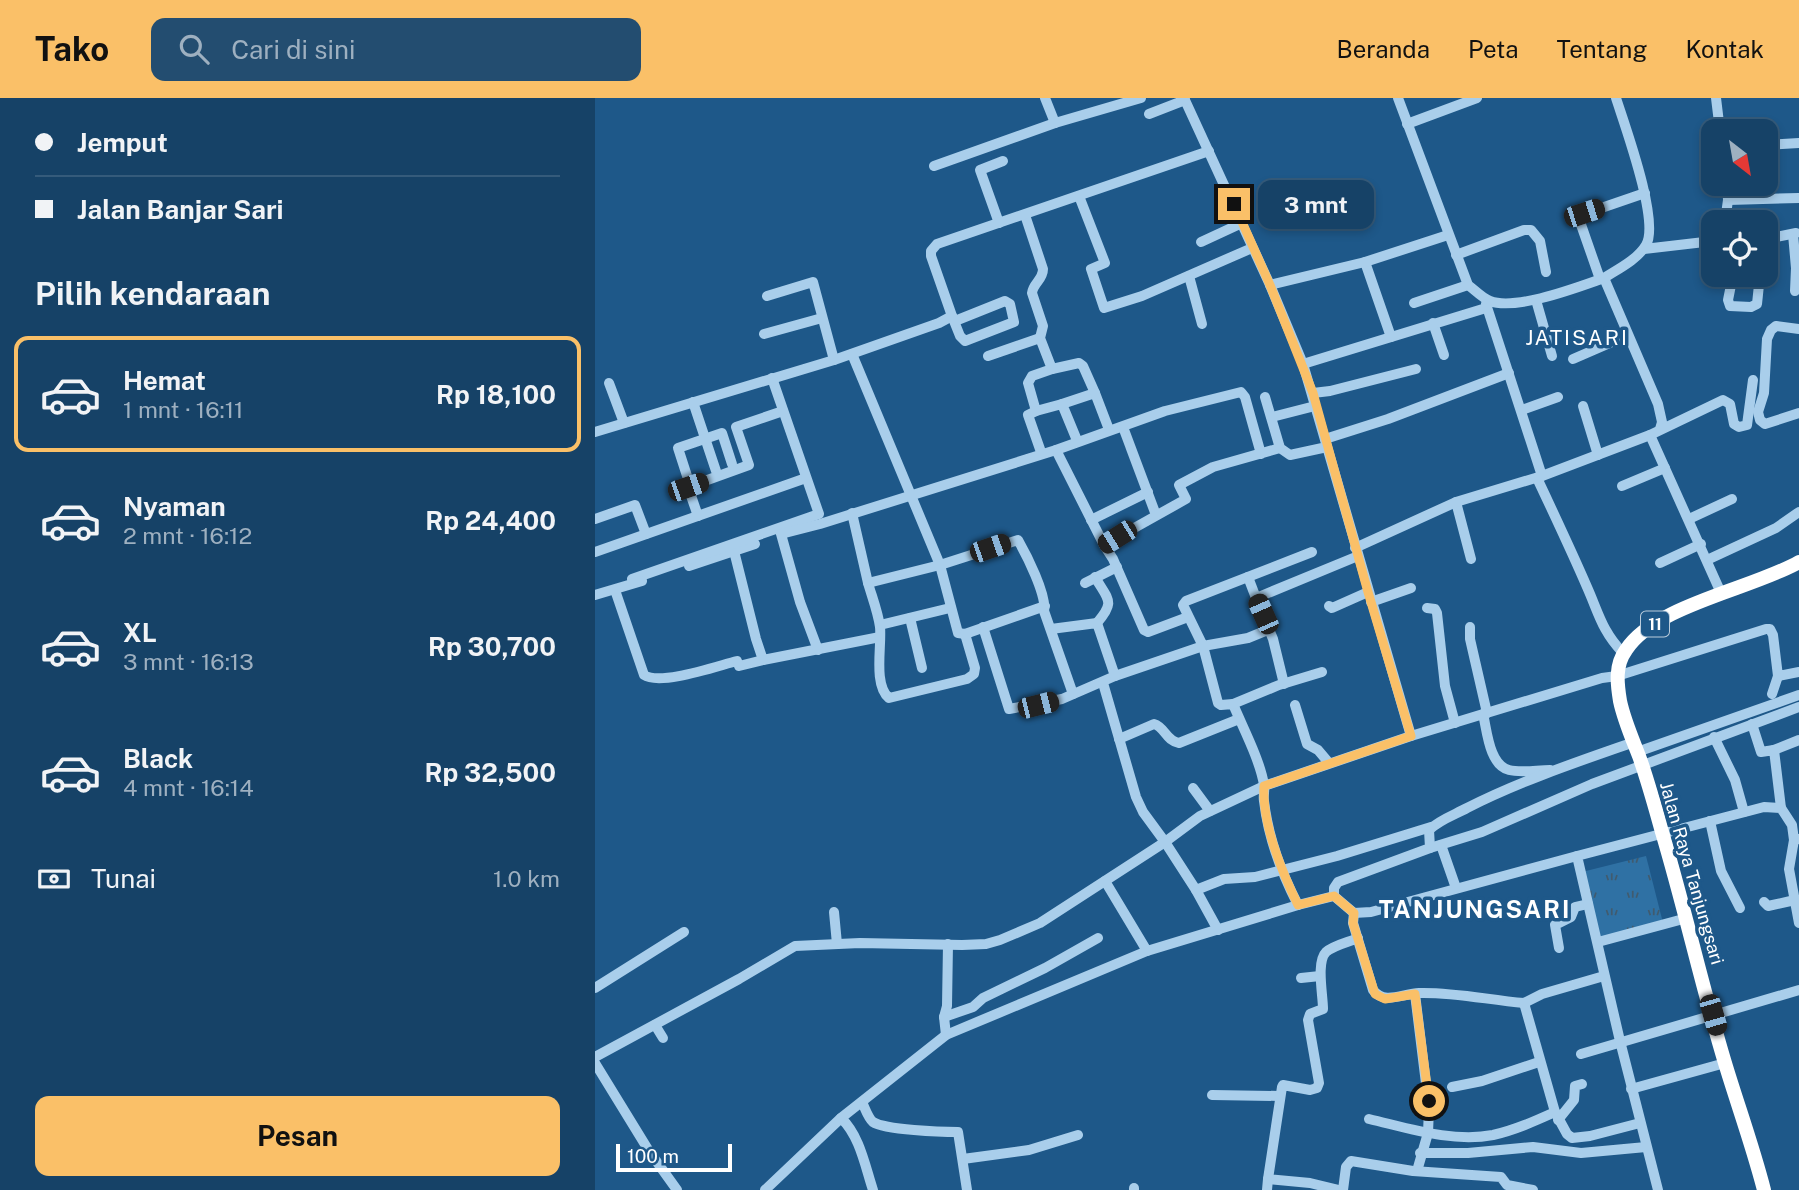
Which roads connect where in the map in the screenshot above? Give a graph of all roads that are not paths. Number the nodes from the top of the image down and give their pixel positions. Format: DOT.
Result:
graph roads {
  1 [pos="1045,98"];
  2 [pos="1141,98"];
  3 [pos="1399,98"];
  4 [pos="1477,98"];
  5 [pos="1617,98"];
  6 [pos="1716,98"];
  7 [pos="1184,99"];
  8 [pos="1149,114"];
  9 [pos="1719,119"];
  10 [pos="1055,123"];
  11 [pos="1408,124"];
  12 [pos="1799,143"];
  13 [pos="1778,144"];
  14 [pos="1209,151"];
  15 [pos="972,152"];
  16 [pos="1003,161"];
  17 [pos="935,166"];
  18 [pos="980,170"];
  19 [pos="1645,193"];
  20 [pos="1079,196"];
  21 [pos="1728,196"];
  22 [pos="1799,198"];
  23 [pos="1728,200"];
  24 [pos="1727,210"];
  25 [pos="1024,215"];
  26 [pos="999,223"];
  27 [pos="1242,223"];
  28 [pos="1796,233"];
  29 [pos="1448,234"];
  30 [pos="1778,237"];
  31 [pos="1201,242"];
  32 [pos="1701,242"];
  33 [pos="1252,248"];
  34 [pos="1644,249"];
  35 [pos="1456,255"];
  36 [pos="1365,262"];
  37 [pos="1546,272"];
  38 [pos="1189,276"];
  39 [pos="1602,279"];
  40 [pos="1270,285"];
  41 [pos="1468,285"];
  42 [pos="1731,287"];
  43 [pos="1759,287"];
  44 [pos="1795,291"];
  45 [pos="767,296"];
  46 [pos="1536,300"];
  47 [pos="1414,303"];
  48 [pos="1486,303"];
  49 [pos="823,318"];
  50 [pos="953,318"];
  51 [pos="1433,323"];
  52 [pos="1202,324"];
  53 [pos="1799,329"];
  54 [pos="764,334"];
  55 [pos="1626,336"];
  56 [pos="1391,337"];
  57 [pos="1040,338"];
  58 [pos="852,354"];
  59 [pos="1444,355"];
  60 [pos="988,356"];
  61 [pos="1552,356"];
  62 [pos="1573,359"];
  63 [pos="834,360"];
  64 [pos="1303,365"];
  65 [pos="1052,369"];
  66 [pos="1416,369"];
  67 [pos="1509,373"];
  68 [pos="772,378"];
  69 [pos="1753,380"];
  70 [pos="609,383"];
  71 [pos="1095,393"];
  72 [pos="1313,393"];
  73 [pos="1265,397"];
  74 [pos="1558,397"];
  75 [pos="693,402"];
  76 [pos="1062,404"];
  77 [pos="1315,406"];
  78 [pos="1583,406"];
  79 [pos="1522,410"];
  80 [pos="783,411"];
  81 [pos="1036,411"];
  82 [pos="1799,413"];
  83 [pos="1272,417"];
  84 [pos="624,423"];
  85 [pos="1123,426"];
  86 [pos="1108,427"];
  87 [pos="1660,429"];
  88 [pos="595,432"];
  89 [pos="1650,435"];
  90 [pos="1076,438"];
  91 [pos="705,439"];
  92 [pos="1326,443"];
  93 [pos="1280,447"];
  94 [pos="1056,450"];
  95 [pos="1041,452"];
  96 [pos="1261,454"];
  97 [pos="1598,455"];
  98 [pos="732,464"];
  99 [pos="1664,468"];
  100 [pos="716,471"];
  101 [pos="1540,477"];
  102 [pos="807,478"];
  103 [pos="688,479"];
  104 [pos="1622,486"];
  105 [pos="1147,492"];
  106 [pos="912,495"];
  107 [pos="1732,499"];
  108 [pos="1456,502"];
  109 [pos="1799,512"];
  110 [pos="852,513"];
  111 [pos="1156,515"];
  112 [pos="698,516"];
  113 [pos="595,519"];
  114 [pos="1689,519"];
  115 [pos="1091,520"];
  116 [pos="646,534"];
  117 [pos="781,534"];
  118 [pos="1701,544"];
  119 [pos="1104,545"];
  120 [pos="734,551"];
  121 [pos="595,552"];
  122 [pos="1312,552"];
  123 [pos="1357,552"];
  124 [pos="1471,559"];
  125 [pos="1707,560"];
  126 [pos="1799,562"];
  127 [pos="1660,563"];
  128 [pos="940,565"];
  129 [pos="1117,567"];
  130 [pos="1248,577"];
  131 [pos="1095,578"];
  132 [pos="632,579"];
  133 [pos="868,583"];
  134 [pos="1085,583"];
  135 [pos="1411,588"];
  136 [pos="615,590"];
  137 [pos="1721,593"];
  138 [pos="595,596"];
  139 [pos="1369,597"];
  140 [pos="1256,598"];
  141 [pos="1045,606"];
  142 [pos="1329,606"];
  143 [pos="950,608"];
  144 [pos="1427,608"];
  145 [pos="1188,617"];
  146 [pos="910,618"];
  147 [pos="1097,623"];
  148 [pos="880,625"];
  149 [pos="983,627"];
  150 [pos="1470,627"];
  151 [pos="1051,629"];
  152 [pos="1270,629"];
  153 [pos="965,634"];
  154 [pos="880,637"];
  155 [pos="1203,646"];
  156 [pos="818,650"];
  157 [pos="1623,653"];
  158 [pos="763,660"];
  159 [pos="922,668"];
  160 [pos="1322,672"];
  161 [pos="1799,672"];
  162 [pos="1115,676"];
  163 [pos="1617,676"];
  164 [pos="1778,676"];
  165 [pos="1103,683"];
  166 [pos="1284,684"];
  167 [pos="1073,694"];
  168 [pos="1772,694"];
  169 [pos="1799,695"];
  170 [pos="1233,704"];
  171 [pos="1295,705"];
  172 [pos="1799,707"];
  173 [pos="1485,714"];
  174 [pos="1239,719"];
  175 [pos="1455,723"];
  176 [pos="1752,724"];
  177 [pos="1411,736"];
  178 [pos="1714,737"];
  179 [pos="1119,739"];
  180 [pos="1799,740"];
  181 [pos="1775,750"];
  182 [pos="1639,756"];
  183 [pos="1329,763"];
  184 [pos="1553,770"];
  185 [pos="1264,786"];
  186 [pos="1193,788"];
  187 [pos="1781,808"];
  188 [pos="1210,811"];
  189 [pos="1744,812"];
  190 [pos="1710,821"];
  191 [pos="1431,827"];
  192 [pos="1663,833"];
  193 [pos="1797,840"];
  194 [pos="1165,842"];
  195 [pos="1441,845"];
  196 [pos="1430,848"];
  197 [pos="1577,856"];
  198 [pos="1282,869"];
  199 [pos="1105,881"];
  200 [pos="1457,888"];
  201 [pos="1196,890"];
  202 [pos="1796,894"];
  203 [pos="1334,896"];
  204 [pos="1764,902"];
  205 [pos="1588,904"];
  206 [pos="1298,905"];
  207 [pos="1740,908"];
  208 [pos="834,912"];
  209 [pos="1354,913"];
  210 [pos="1686,918"];
  211 [pos="1799,923"];
  212 [pos="1218,930"];
  213 [pos="684,932"];
  214 [pos="1098,938"];
  215 [pos="1358,938"];
  216 [pos="1598,942"];
  217 [pos="837,944"];
  218 [pos="948,944"];
  219 [pos="1559,948"];
  220 [pos="1147,951"];
  221 [pos="1320,975"];
  222 [pos="1604,975"];
  223 [pos="1301,978"];
  224 [pos="595,988"];
  225 [pos="1799,990"];
  226 [pos="1415,994"];
  227 [pos="1524,1003"];
  228 [pos="1713,1015"];
  229 [pos="944,1017"];
  230 [pos="655,1026"];
  231 [pos="946,1035"];
  232 [pos="663,1038"];
  233 [pos="1620,1041"];
  234 [pos="1581,1054"];
  235 [pos="595,1058"];
  236 [pos="1539,1062"];
  237 [pos="1725,1062"];
  238 [pos="1582,1084"];
  239 [pos="1452,1087"];
  240 [pos="1631,1089"];
  241 [pos="1212,1095"];
  242 [pos="1280,1096"];
  243 [pos="862,1102"];
  244 [pos="1556,1116"];
  245 [pos="841,1118"];
  246 [pos="1369,1119"];
  247 [pos="1640,1122"];
  248 [pos="1428,1133"];
  249 [pos="1078,1135"];
  250 [pos="1646,1146"];
  251 [pos="1420,1153"];
  252 [pos="963,1159"];
  253 [pos="1417,1171"];
  254 [pos="1268,1178"];
  255 [pos="677,1190"];
  256 [pos="765,1190"];
  257 [pos="873,1190"];
  258 [pos="967,1190"];
  259 [pos="1267,1190"];
  260 [pos="1341,1190"];
  261 [pos="1533,1190"];
  262 [pos="1658,1190"];
  263 [pos="1764,1190"];
  1 -- 10 [label="street"];
  2 -- 10 [label="street"];
  3 -- 11 [label="street"];
  4 -- 11 [label="street"];
  5 -- 19 [label="street"];
  6 -- 9 [label="street"];
  7 -- 8 [label="street"];
  7 -- 14 [label="street"];
  10 -- 15 [label="street"];
  11 -- 29 [label="street"];
  12 -- 13 [label="street"];
  14 -- 20 [label="street"];
  14 -- 27 [label="street"];
  15 -- 17 [label="street"];
  15 -- 18 [label="street"];
  16 -- 18 [label="street"];
  18 -- 26 [label="street"];
  19 -- 34 [label="street"];
  19 -- 39 [label="street"];
  20 -- 25 [label="street"];
  20 -- 38 [label="street"];
  21 -- 23 [label="street"];
  22 -- 23 [label="street"];
  23 -- 24 [label="street"];
  25 -- 26 [label="street"];
  25 -- 57 [label="street"];
  26 -- 50 [label="street"];
  27 -- 31 [label="street"];
  27 -- 33 [label="street"];
  28 -- 30 [label="street"];
  28 -- 44 [label="street"];
  29 -- 35 [label="street"];
  29 -- 36 [label="street"];
  32 -- 34 [label="street"];
  33 -- 38 [label="street"];
  33 -- 40 [label="street"];
  34 -- 39 [label="street"];
  35 -- 37 [label="street"];
  35 -- 41 [label="street"];
  36 -- 40 [label="street"];
  36 -- 56 [label="street"];
  38 -- 52 [label="street"];
  39 -- 46 [label="street"];
  39 -- 55 [label="street"];
  40 -- 64 [label="street"];
  41 -- 47 [label="street"];
  41 -- 48 [label="street"];
  42 -- 43 [label="street"];
  45 -- 49 [label="street"];
  46 -- 48 [label="street"];
  46 -- 61 [label="street"];
  48 -- 51 [label="street"];
  48 -- 67 [label="street"];
  49 -- 54 [label="street"];
  49 -- 63 [label="street"];
  50 -- 50 [label="street"];
  50 -- 58 [label="street"];
  51 -- 56 [label="street"];
  51 -- 59 [label="street"];
  53 -- 82 [label="street"];
  55 -- 62 [label="street"];
  55 -- 87 [label="street"];
  56 -- 64 [label="street"];
  57 -- 60 [label="street"];
  57 -- 65 [label="street"];
  58 -- 63 [label="street"];
  58 -- 106 [label="street"];
  63 -- 68 [label="street"];
  64 -- 72 [label="street"];
  65 -- 71 [label="street"];
  65 -- 81 [label="street"];
  66 -- 72 [label="street"];
  67 -- 79 [label="street"];
  67 -- 92 [label="street"];
  68 -- 75 [label="street"];
  68 -- 80 [label="street"];
  69 -- 87 [label="street"];
  70 -- 84 [label="street"];
  71 -- 76 [label="street"];
  71 -- 86 [label="street"];
  72 -- 77 [label="street"];
  73 -- 83 [label="street"];
  74 -- 79 [label="street"];
  75 -- 84 [label="street"];
  75 -- 91 [label="street"];
  76 -- 81 [label="street"];
  76 -- 90 [label="street"];
  77 -- 83 [label="street"];
  77 -- 92 [label="street"];
  78 -- 97 [label="street"];
  79 -- 101 [label="street"];
  80 -- 102 [label="street"];
  80 -- 112 [label="street"];
  81 -- 95 [label="street"];
  83 -- 93 [label="street"];
  84 -- 88 [label="street"];
  85 -- 94 [label="street"];
  85 -- 96 [label="street"];
  85 -- 105 [label="street"];
  87 -- 89 [label="street"];
  89 -- 97 [label="street"];
  89 -- 99 [label="street"];
  91 -- 98 [label="street"];
  91 -- 100 [label="street"];
  91 -- 103 [label="street"];
  92 -- 93 [label="street"];
  92 -- 123 [label="street"];
  93 -- 96 [label="street"];
  94 -- 106 [label="street"];
  94 -- 115 [label="street"];
  96 -- 111 [label="street"];
  97 -- 101 [label="street"];
  99 -- 104 [label="street"];
  99 -- 114 [label="street"];
  101 -- 108 [label="street"];
  101 -- 157 [label="street"];
  102 -- 112 [label="street"];
  102 -- 132 [label="street"];
  105 -- 111 [label="street"];
  105 -- 115 [label="street"];
  106 -- 110 [label="street"];
  106 -- 128 [label="street"];
  107 -- 114 [label="street"];
  108 -- 123 [label="street"];
  108 -- 124 [label="street"];
  109 -- 125 [label="street"];
  110 -- 117 [label="street"];
  110 -- 133 [label="street"];
  111 -- 119 [label="street"];
  112 -- 116 [label="street"];
  113 -- 116 [label="street"];
  114 -- 118 [label="street"];
  115 -- 119 [label="street"];
  116 -- 121 [label="street"];
  117 -- 120 [label="street"];
  117 -- 156 [label="street"];
  118 -- 125 [label="street"];
  118 -- 127 [label="street"];
  119 -- 129 [label="street"];
  120 -- 136 [label="street"];
  120 -- 158 [label="street"];
  122 -- 130 [label="street"];
  123 -- 139 [label="street"];
  123 -- 140 [label="street"];
  125 -- 137 [label="street"];
  126 -- 137 [label="highway, 11"];
  128 -- 133 [label="street"];
  128 -- 141 [label="street"];
  128 -- 143 [label="street"];
  129 -- 131 [label="street"];
  129 -- 145 [label="street"];
  130 -- 140 [label="street"];
  130 -- 145 [label="street"];
  131 -- 134 [label="street"];
  131 -- 147 [label="street"];
  133 -- 148 [label="street"];
  135 -- 139 [label="street"];
  136 -- 138 [label="street"];
  136 -- 158 [label="street"];
  137 -- 157 [label="highway, 11"];
  139 -- 142 [label="street"];
  139 -- 177 [label="street"];
  140 -- 152 [label="street"];
  141 -- 149 [label="street"];
  141 -- 151 [label="street"];
  143 -- 146 [label="street"];
  143 -- 153 [label="street"];
  144 -- 175 [label="street"];
  145 -- 155 [label="street"];
  146 -- 148 [label="street"];
  146 -- 159 [label="street"];
  147 -- 151 [label="street"];
  147 -- 162 [label="street"];
  148 -- 154 [label="street"];
  149 -- 153 [label="street"];
  149 -- 167 [label="street"];
  150 -- 173 [label="street"];
  151 -- 167 [label="street"];
  152 -- 155 [label="street"];
  152 -- 166 [label="street"];
  153 -- 154 [label="street"];
  154 -- 156 [label="street"];
  155 -- 162 [label="street"];
  155 -- 170 [label="street"];
  156 -- 158 [label="street"];
  157 -- 163 [label="highway, 11"];
  160 -- 166 [label="street"];
  161 -- 164 [label="street"];
  162 -- 165 [label="street"];
  163 -- 164 [label="street"];
  163 -- 173 [label="street"];
  163 -- 182 [label="highway, 11"];
  164 -- 168 [label="street"];
  165 -- 167 [label="street"];
  165 -- 179 [label="street"];
  166 -- 170 [label="street"];
  169 -- 182 [label="street"];
  170 -- 174 [label="street"];
  171 -- 183 [label="street"];
  172 -- 176 [label="street"];
  173 -- 175 [label="street"];
  173 -- 184 [label="street"];
  174 -- 179 [label="street"];
  174 -- 185 [label="street"];
  175 -- 177 [label="street"];
  176 -- 178 [label="street"];
  176 -- 181 [label="street"];
  177 -- 183 [label="street"];
  178 -- 189 [label="street"];
  178 -- 195 [label="street"];
  179 -- 194 [label="street"];
  180 -- 181 [label="street"];
  181 -- 187 [label="street"];
  182 -- 184 [label="street"];
  182 -- 192 [label="highway, Jalan Raya Tanjungsari / 11"];
  183 -- 185 [label="street"];
  184 -- 191 [label="street"];
  185 -- 188 [label="street"];
  185 -- 198 [label="street"];
  186 -- 188 [label="street"];
  187 -- 189 [label="street"];
  187 -- 193 [label="street"];
  188 -- 194 [label="street"];
  189 -- 190 [label="street"];
  190 -- 192 [label="street"];
  190 -- 207 [label="street"];
  191 -- 196 [label="street"];
  191 -- 198 [label="street"];
  192 -- 197 [label="street"];
  192 -- 210 [label="highway, Jalan Raya Tanjungsari / 11"];
  193 -- 202 [label="street"];
  194 -- 199 [label="street"];
  194 -- 201 [label="street"];
  195 -- 196 [label="street"];
  195 -- 200 [label="street"];
  196 -- 203 [label="street"];
  197 -- 200 [label="street"];
  197 -- 205 [label="street"];
  198 -- 201 [label="street"];
  198 -- 206 [label="street"];
  199 -- 218 [label="street"];
  199 -- 220 [label="street"];
  200 -- 209 [label="street"];
  201 -- 212 [label="street"];
  202 -- 204 [label="street"];
  202 -- 211 [label="street"];
  203 -- 206 [label="street"];
  203 -- 209 [label="street"];
  205 -- 216 [label="street"];
  205 -- 219 [label="street"];
  206 -- 212 [label="street"];
  208 -- 217 [label="street"];
  209 -- 215 [label="street"];
  210 -- 216 [label="street"];
  210 -- 228 [label="highway, Jalan Raya Tanjungsari / 11"];
  212 -- 220 [label="street"];
  213 -- 224 [label="street"];
  214 -- 229 [label="street"];
  215 -- 221 [label="street"];
  215 -- 226 [label="street"];
  216 -- 222 [label="street"];
  217 -- 218 [label="street"];
  217 -- 230 [label="street"];
  218 -- 229 [label="street"];
  220 -- 231 [label="street"];
  221 -- 223 [label="street"];
  221 -- 242 [label="street"];
  222 -- 227 [label="street"];
  222 -- 233 [label="street"];
  225 -- 228 [label="street"];
  226 -- 227 [label="street"];
  226 -- 248 [label="street"];
  227 -- 236 [label="street"];
  228 -- 233 [label="street"];
  228 -- 237 [label="highway, Jalan Raya Tanjungsari / 11"];
  229 -- 231 [label="street"];
  230 -- 232 [label="street"];
  230 -- 235 [label="street"];
  231 -- 243 [label="street"];
  233 -- 234 [label="street"];
  233 -- 240 [label="street"];
  235 -- 255 [label="street"];
  236 -- 239 [label="street"];
  236 -- 244 [label="street"];
  237 -- 240 [label="street"];
  237 -- 263 [label="highway, Jalan Raya Tanjungsari / 11"];
  238 -- 244 [label="street"];
  240 -- 247 [label="street"];
  241 -- 242 [label="street"];
  242 -- 254 [label="street"];
  243 -- 245 [label="street"];
  243 -- 252 [label="street"];
  244 -- 247 [label="street"];
  244 -- 248 [label="street"];
  245 -- 256 [label="street"];
  245 -- 257 [label="street"];
  246 -- 248 [label="street"];
  247 -- 250 [label="street"];
  248 -- 251 [label="street"];
  249 -- 252 [label="street"];
  250 -- 251 [label="street"];
  250 -- 262 [label="street"];
  251 -- 253 [label="street"];
  252 -- 258 [label="street"];
  253 -- 260 [label="street"];
  253 -- 261 [label="street"];
  254 -- 259 [label="street"];
  254 -- 260 [label="street"];
}
